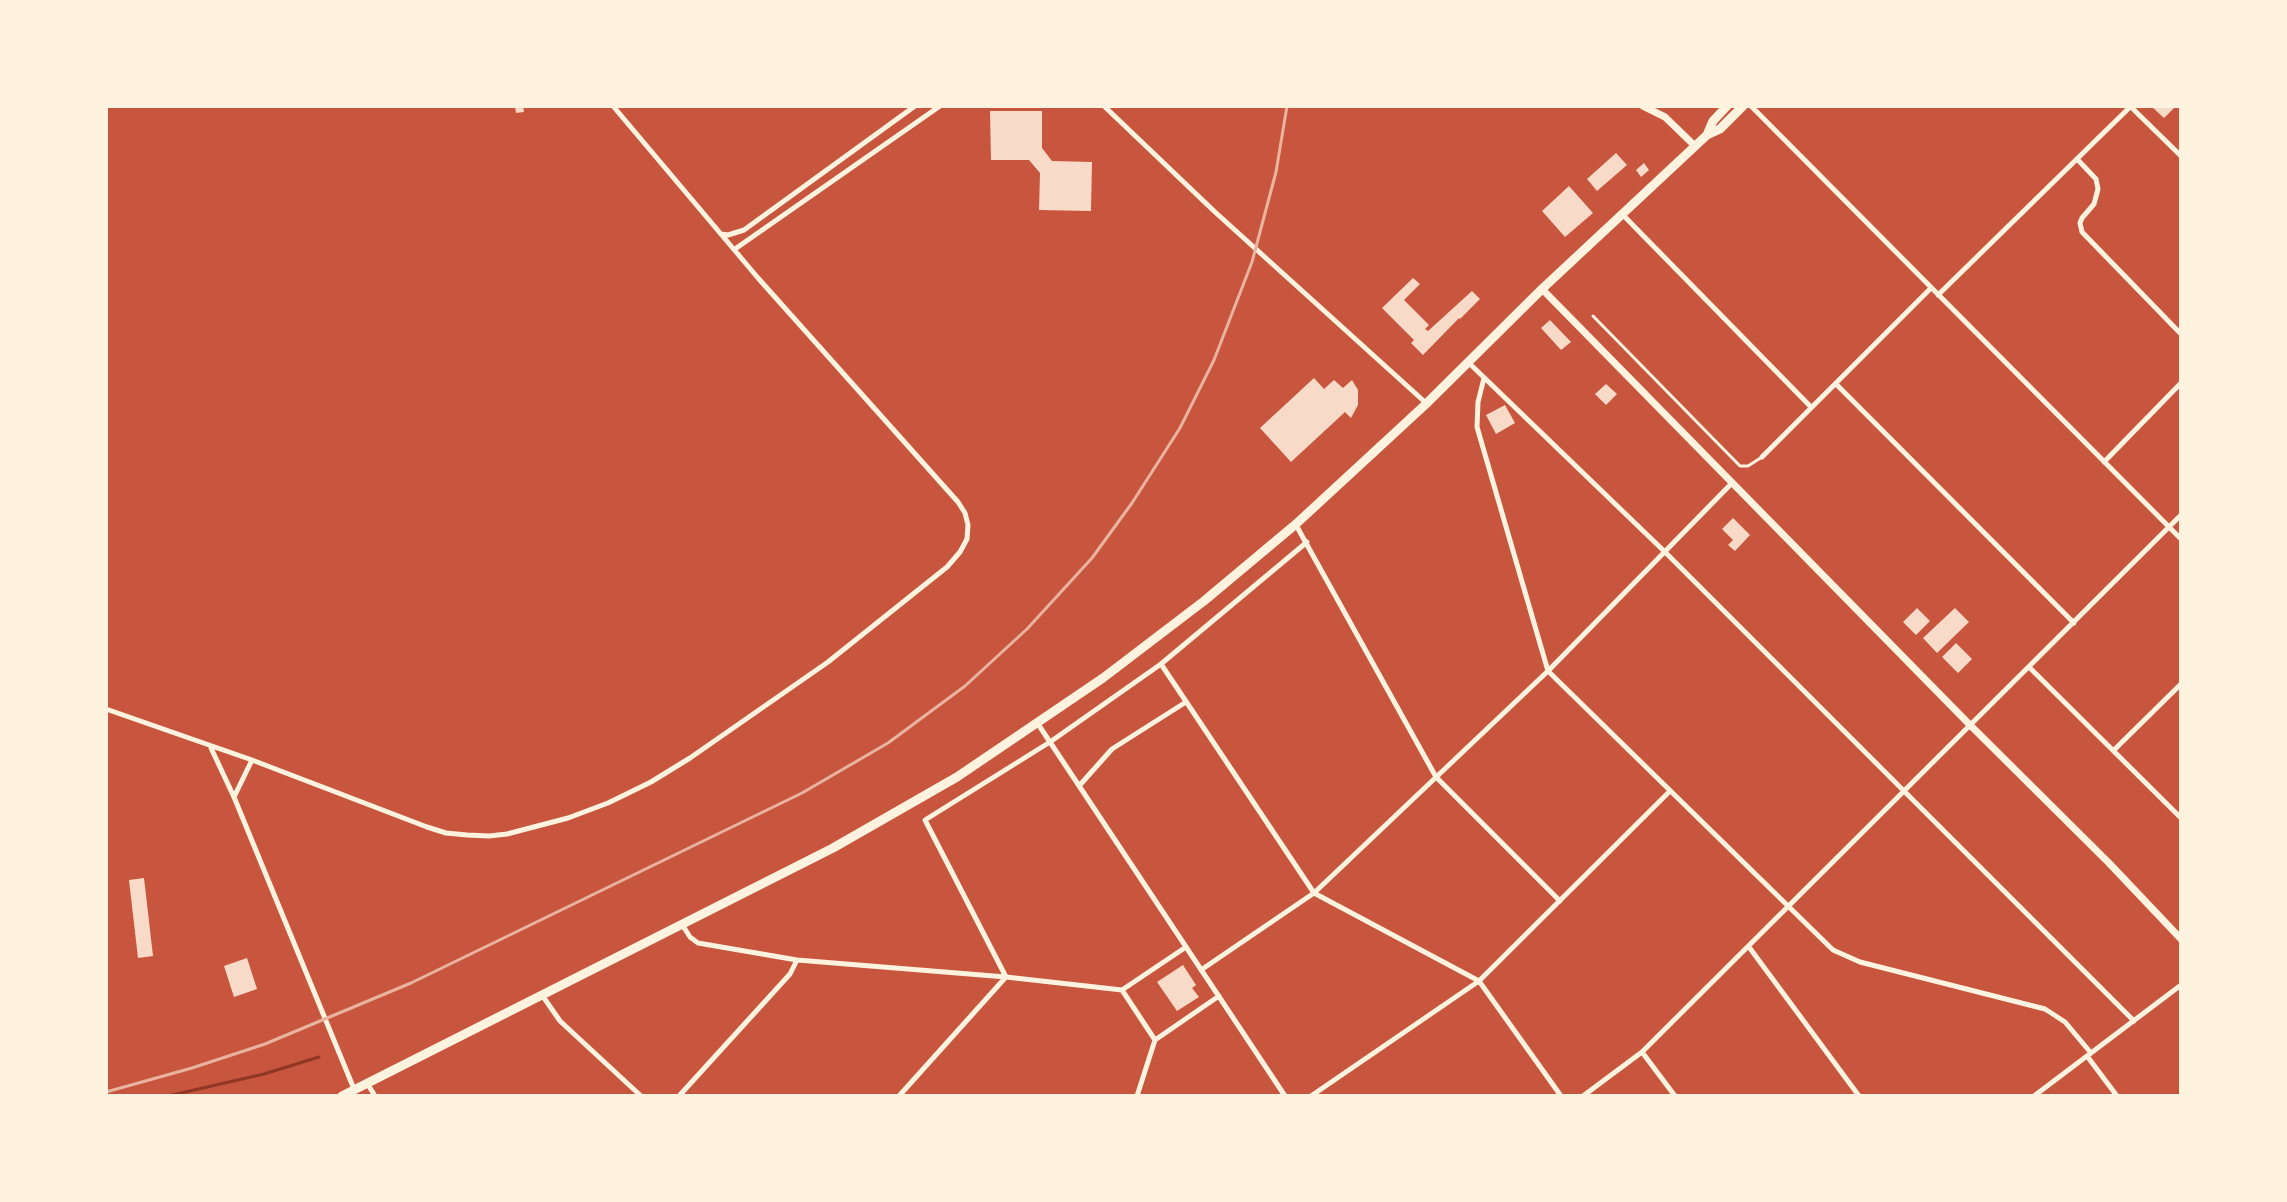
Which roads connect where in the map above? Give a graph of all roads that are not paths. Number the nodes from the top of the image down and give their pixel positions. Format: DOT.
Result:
graph roads {
  1 [pos="613,106"];
  2 [pos="915,106"];
  3 [pos="940,106"];
  4 [pos="1104,106"];
  5 [pos="1643,106"];
  6 [pos="1727,106"];
  7 [pos="1743,106"];
  8 [pos="1751,106"];
  9 [pos="2130,106"];
  10 [pos="1707,135"];
  11 [pos="1695,146"];
  12 [pos="850,155"];
  13 [pos="2181,156"];
  14 [pos="2077,159"];
  15 [pos="857,164"];
  16 [pos="1623,215"];
  17 [pos="720,234"];
  18 [pos="735,249"];
  19 [pos="1931,288"];
  20 [pos="1542,289"];
  21 [pos="1938,295"];
  22 [pos="1593,316"];
  23 [pos="2181,334"];
  24 [pos="1469,363"];
  25 [pos="1484,378"];
  26 [pos="2181,383"];
  27 [pos="1836,384"];
  28 [pos="1426,404"];
  29 [pos="1811,407"];
  30 [pos="1762,457"];
  31 [pos="2104,462"];
  32 [pos="1732,483"];
  33 [pos="2181,515"];
  34 [pos="1296,524"];
  35 [pos="2169,527"];
  36 [pos="2181,539"];
  37 [pos="1307,542"];
  38 [pos="1665,552"];
  39 [pos="2074,623"];
  40 [pos="1161,664"];
  41 [pos="2029,667"];
  42 [pos="1548,671"];
  43 [pos="2181,684"];
  44 [pos="1186,702"];
  45 [pos="106,709"];
  46 [pos="1038,724"];
  47 [pos="1970,725"];
  48 [pos="1050,742"];
  49 [pos="211,747"];
  50 [pos="2114,750"];
  51 [pos="252,760"];
  52 [pos="1436,777"];
  53 [pos="1079,786"];
  54 [pos="1670,791"];
  55 [pos="1904,791"];
  56 [pos="234,797"];
  57 [pos="2181,818"];
  58 [pos="1314,893"];
  59 [pos="1560,901"];
  60 [pos="1789,907"];
  61 [pos="682,925"];
  62 [pos="2181,939"];
  63 [pos="1186,947"];
  64 [pos="1749,947"];
  65 [pos="797,960"];
  66 [pos="1201,970"];
  67 [pos="1006,977"];
  68 [pos="1479,981"];
  69 [pos="2181,985"];
  70 [pos="1122,990"];
  71 [pos="542,995"];
  72 [pos="1219,996"];
  73 [pos="2134,1021"];
  74 [pos="1155,1040"];
  75 [pos="1642,1052"];
  76 [pos="2089,1054"];
  77 [pos="367,1083"];
  78 [pos="355,1090"];
  79 [pos="901,1095"];
  80 [pos="342,1096"];
  81 [pos="375,1096"];
  82 [pos="641,1096"];
  83 [pos="679,1096"];
  84 [pos="1137,1096"];
  85 [pos="1285,1096"];
  86 [pos="1311,1096"];
  87 [pos="1561,1096"];
  88 [pos="1583,1096"];
  89 [pos="1675,1096"];
  90 [pos="1859,1096"];
  91 [pos="2034,1096"];
  92 [pos="2117,1096"];
  1 -- 17 [label="street"];
  2 -- 12 [label="street"];
  3 -- 15 [label="street"];
  4 -- 28 [label="street"];
  5 -- 11 [label="street"];
  6 -- 10 [label="main road"];
  7 -- 10 [label="main road"];
  8 -- 19 [label="street"];
  9 -- 13 [label="street"];
  9 -- 14 [label="street"];
  10 -- 11 [label="main road"];
  11 -- 16 [label="main road"];
  12 -- 15 [label="street"];
  12 -- 17 [label="street"];
  14 -- 21 [label="street"];
  14 -- 23 [label="street"];
  15 -- 18 [label="street"];
  16 -- 20 [label="main road"];
  16 -- 29 [label="street"];
  17 -- 18 [label="street"];
  18 -- 51 [label="street"];
  19 -- 21 [label="street"];
  19 -- 27 [label="street"];
  20 -- 24 [label="main road"];
  20 -- 32 [label="street"];
  21 -- 31 [label="street"];
  22 -- 30 [label="lane"];
  24 -- 25 [label="street"];
  24 -- 28 [label="main road"];
  25 -- 38 [label="street"];
  25 -- 42 [label="street"];
  26 -- 31 [label="street"];
  27 -- 29 [label="street"];
  27 -- 39 [label="street"];
  28 -- 34 [label="main road"];
  29 -- 30 [label="street"];
  31 -- 35 [label="street"];
  32 -- 38 [label="street"];
  32 -- 47 [label="street"];
  33 -- 35 [label="street"];
  34 -- 37 [label="street"];
  34 -- 46 [label="main road"];
  35 -- 36 [label="street"];
  35 -- 39 [label="street"];
  37 -- 40 [label="street"];
  37 -- 52 [label="street"];
  38 -- 42 [label="street"];
  38 -- 55 [label="street"];
  39 -- 41 [label="street"];
  40 -- 44 [label="street"];
  40 -- 48 [label="street"];
  41 -- 47 [label="street"];
  41 -- 50 [label="street"];
  42 -- 52 [label="street"];
  42 -- 54 [label="street"];
  43 -- 50 [label="street"];
  44 -- 53 [label="street"];
  44 -- 58 [label="street"];
  45 -- 49 [label="street"];
  46 -- 48 [label="street"];
  46 -- 61 [label="main road"];
  47 -- 55 [label="street"];
  47 -- 62 [label="street"];
  48 -- 53 [label="street"];
  48 -- 67 [label="street"];
  49 -- 51 [label="street"];
  49 -- 56 [label="street"];
  50 -- 57 [label="street"];
  51 -- 56 [label="street"];
  52 -- 58 [label="street"];
  52 -- 59 [label="street"];
  53 -- 63 [label="street"];
  54 -- 59 [label="street"];
  54 -- 60 [label="street"];
  55 -- 60 [label="street"];
  55 -- 73 [label="street"];
  56 -- 78 [label="street"];
  58 -- 66 [label="street"];
  58 -- 68 [label="street"];
  59 -- 68 [label="street"];
  60 -- 64 [label="street"];
  60 -- 76 [label="street"];
  61 -- 65 [label="street"];
  61 -- 71 [label="main road"];
  63 -- 66 [label="street"];
  63 -- 70 [label="street"];
  64 -- 75 [label="street"];
  64 -- 90 [label="street"];
  65 -- 67 [label="street"];
  65 -- 83 [label="street"];
  66 -- 72 [label="street"];
  67 -- 70 [label="street"];
  67 -- 79 [label="street"];
  68 -- 86 [label="street"];
  68 -- 87 [label="street"];
  69 -- 73 [label="street"];
  70 -- 74 [label="street"];
  71 -- 77 [label="main road"];
  71 -- 82 [label="street"];
  72 -- 74 [label="street"];
  72 -- 85 [label="street"];
  73 -- 76 [label="street"];
  74 -- 84 [label="street"];
  75 -- 88 [label="street"];
  75 -- 89 [label="street"];
  76 -- 91 [label="street"];
  76 -- 92 [label="street"];
  77 -- 78 [label="main road"];
  77 -- 81 [label="street"];
  78 -- 80 [label="main road"];
}
